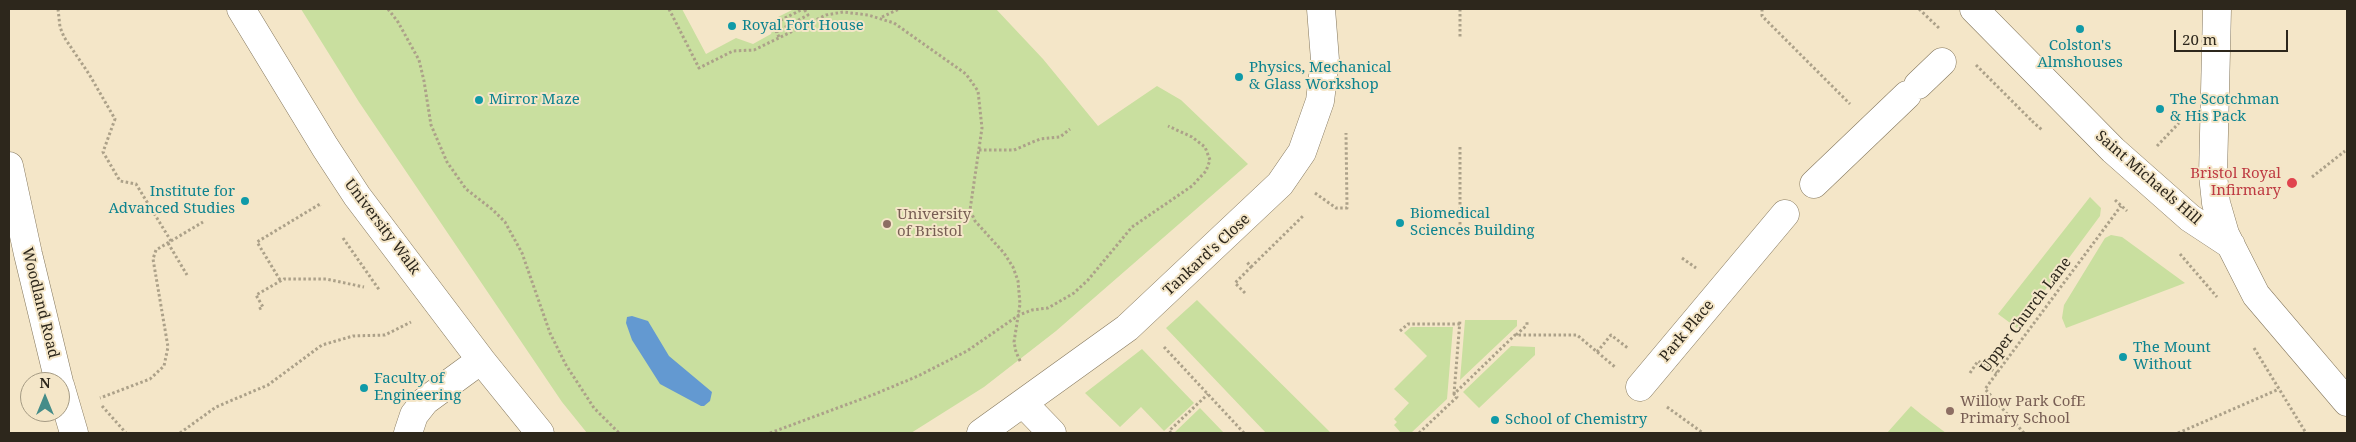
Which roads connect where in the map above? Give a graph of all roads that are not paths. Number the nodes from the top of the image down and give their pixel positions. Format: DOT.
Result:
graph roads {
  1 [pos="241,9"];
  2 [pos="1321,9"];
  3 [pos="1974,9"];
  4 [pos="2217,9"];
  5 [pos="1942,62"];
  6 [pos="9,166"];
  7 [pos="1814,184"];
  8 [pos="1785,214"];
  9 [pos="2231,245"];
  10 [pos="17,247"];
  11 [pos="481,360"];
  12 [pos="57,372"];
  13 [pos="1640,387"];
  14 [pos="2347,402"];
  15 [pos="1024,403"];
  16 [pos="70,419"];
  17 [pos="74,433"];
  18 [pos="408,433"];
  19 [pos="540,433"];
  20 [pos="981,433"];
  21 [pos="1052,433"];
  1 -- 11 [label="street, University Walk"];
  2 -- 15 [label="street, Tankard's Close"];
  3 -- 9 [label="street, Saint Michaels Hill"];
  4 -- 9 [label="street"];
  5 -- 7 [label="street"];
  6 -- 10 [label="street, Woodland Road"];
  8 -- 13 [label="street, Park Place"];
  9 -- 14 [label="street"];
  10 -- 12 [label="street, Woodland Road"];
  11 -- 18 [label="street"];
  11 -- 19 [label="street, University Walk"];
  15 -- 20 [label="street, Tankard's Close"];
  15 -- 21 [label="street"];
  16 -- 17 [label="street, Woodland Road"];
}
